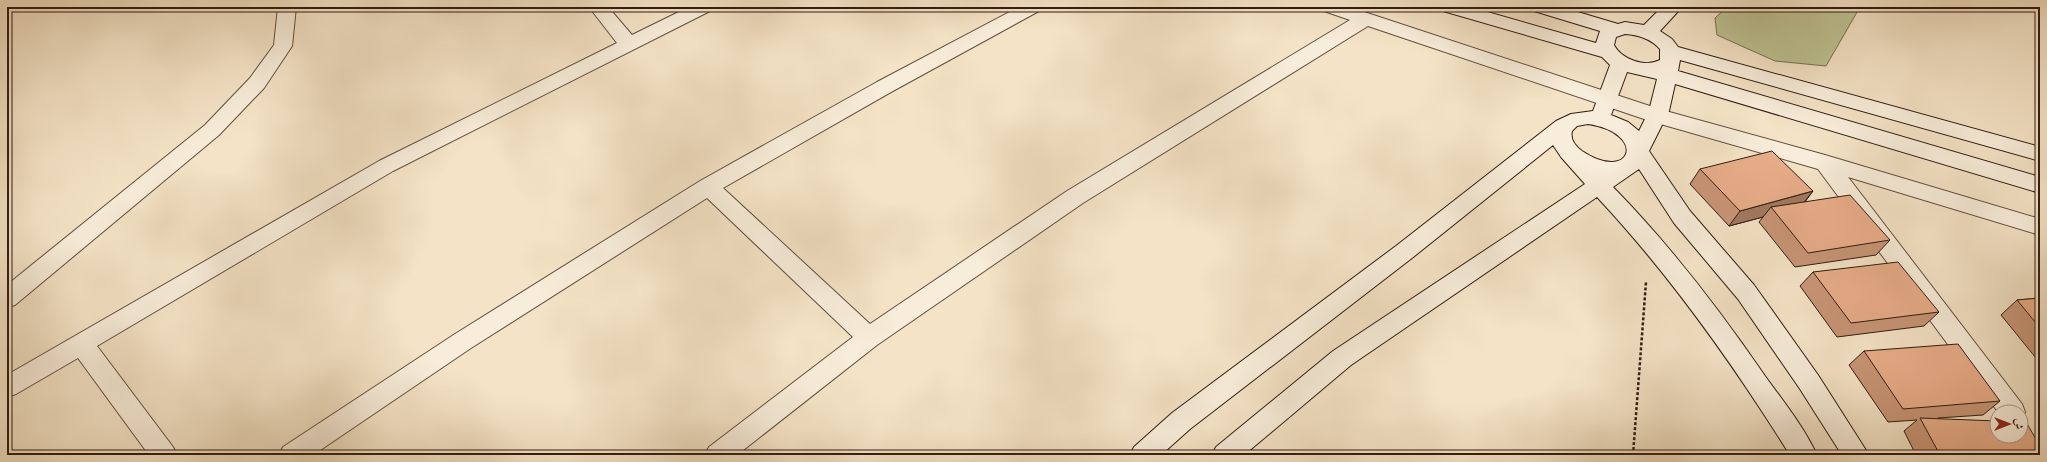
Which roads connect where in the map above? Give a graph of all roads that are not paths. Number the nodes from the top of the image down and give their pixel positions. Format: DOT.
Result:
graph roads {
  1 [pos="287,7"];
  2 [pos="598,7"];
  3 [pos="704,7"];
  4 [pos="1033,7"];
  5 [pos="1330,7"];
  6 [pos="1450,7"];
  7 [pos="1540,7"];
  8 [pos="1673,7"];
  9 [pos="1366,19"];
  10 [pos="1615,29"];
  11 [pos="1648,32"];
  12 [pos="628,43"];
  13 [pos="1615,58"];
  14 [pos="1665,64"];
  15 [pos="1606,99"];
  16 [pos="1657,116"];
  17 [pos="1600,118"];
  18 [pos="1563,126"];
  19 [pos="1568,152"];
  20 [pos="2040,154"];
  21 [pos="1632,160"];
  22 [pos="1825,163"];
  23 [pos="2040,185"];
  24 [pos="1599,186"];
  25 [pos="708,187"];
  26 [pos="2040,227"];
  27 [pos="7,298"];
  28 [pos="869,338"];
  29 [pos="81,343"];
  30 [pos="7,387"];
  31 [pos="2007,404"];
  32 [pos="164,455"];
  33 [pos="292,455"];
  34 [pos="718,455"];
  35 [pos="1142,455"];
  36 [pos="1225,455"];
  37 [pos="1804,455"];
  38 [pos="1856,455"];
  1 -- 27 [label="street"];
  2 -- 12 [label="street"];
  3 -- 12 [label="street"];
  4 -- 25 [label="street"];
  5 -- 9 [label="street"];
  6 -- 13 [label="street"];
  7 -- 10 [label="street"];
  8 -- 11 [label="street"];
  9 -- 15 [label="street"];
  9 -- 28 [label="street"];
  10 -- 11 [label="street"];
  10 -- 13 [label="street"];
  11 -- 14 [label="street"];
  12 -- 29 [label="street"];
  13 -- 14 [label="street"];
  13 -- 15 [label="street"];
  14 -- 16 [label="street"];
  14 -- 20 [label="street"];
  14 -- 23 [label="street"];
  15 -- 16 [label="street"];
  15 -- 17 [label="street"];
  16 -- 21 [label="street"];
  16 -- 22 [label="street"];
  17 -- 18 [label="street"];
  17 -- 21 [label="street"];
  18 -- 19 [label="street"];
  18 -- 35 [label="street"];
  19 -- 21 [label="street"];
  19 -- 24 [label="street"];
  21 -- 24 [label="street"];
  21 -- 38 [label="street"];
  22 -- 26 [label="street"];
  22 -- 31 [label="street"];
  24 -- 36 [label="street"];
  24 -- 37 [label="street"];
  25 -- 28 [label="street"];
  25 -- 33 [label="street"];
  28 -- 34 [label="street"];
  29 -- 30 [label="street"];
  29 -- 32 [label="street"];
}
